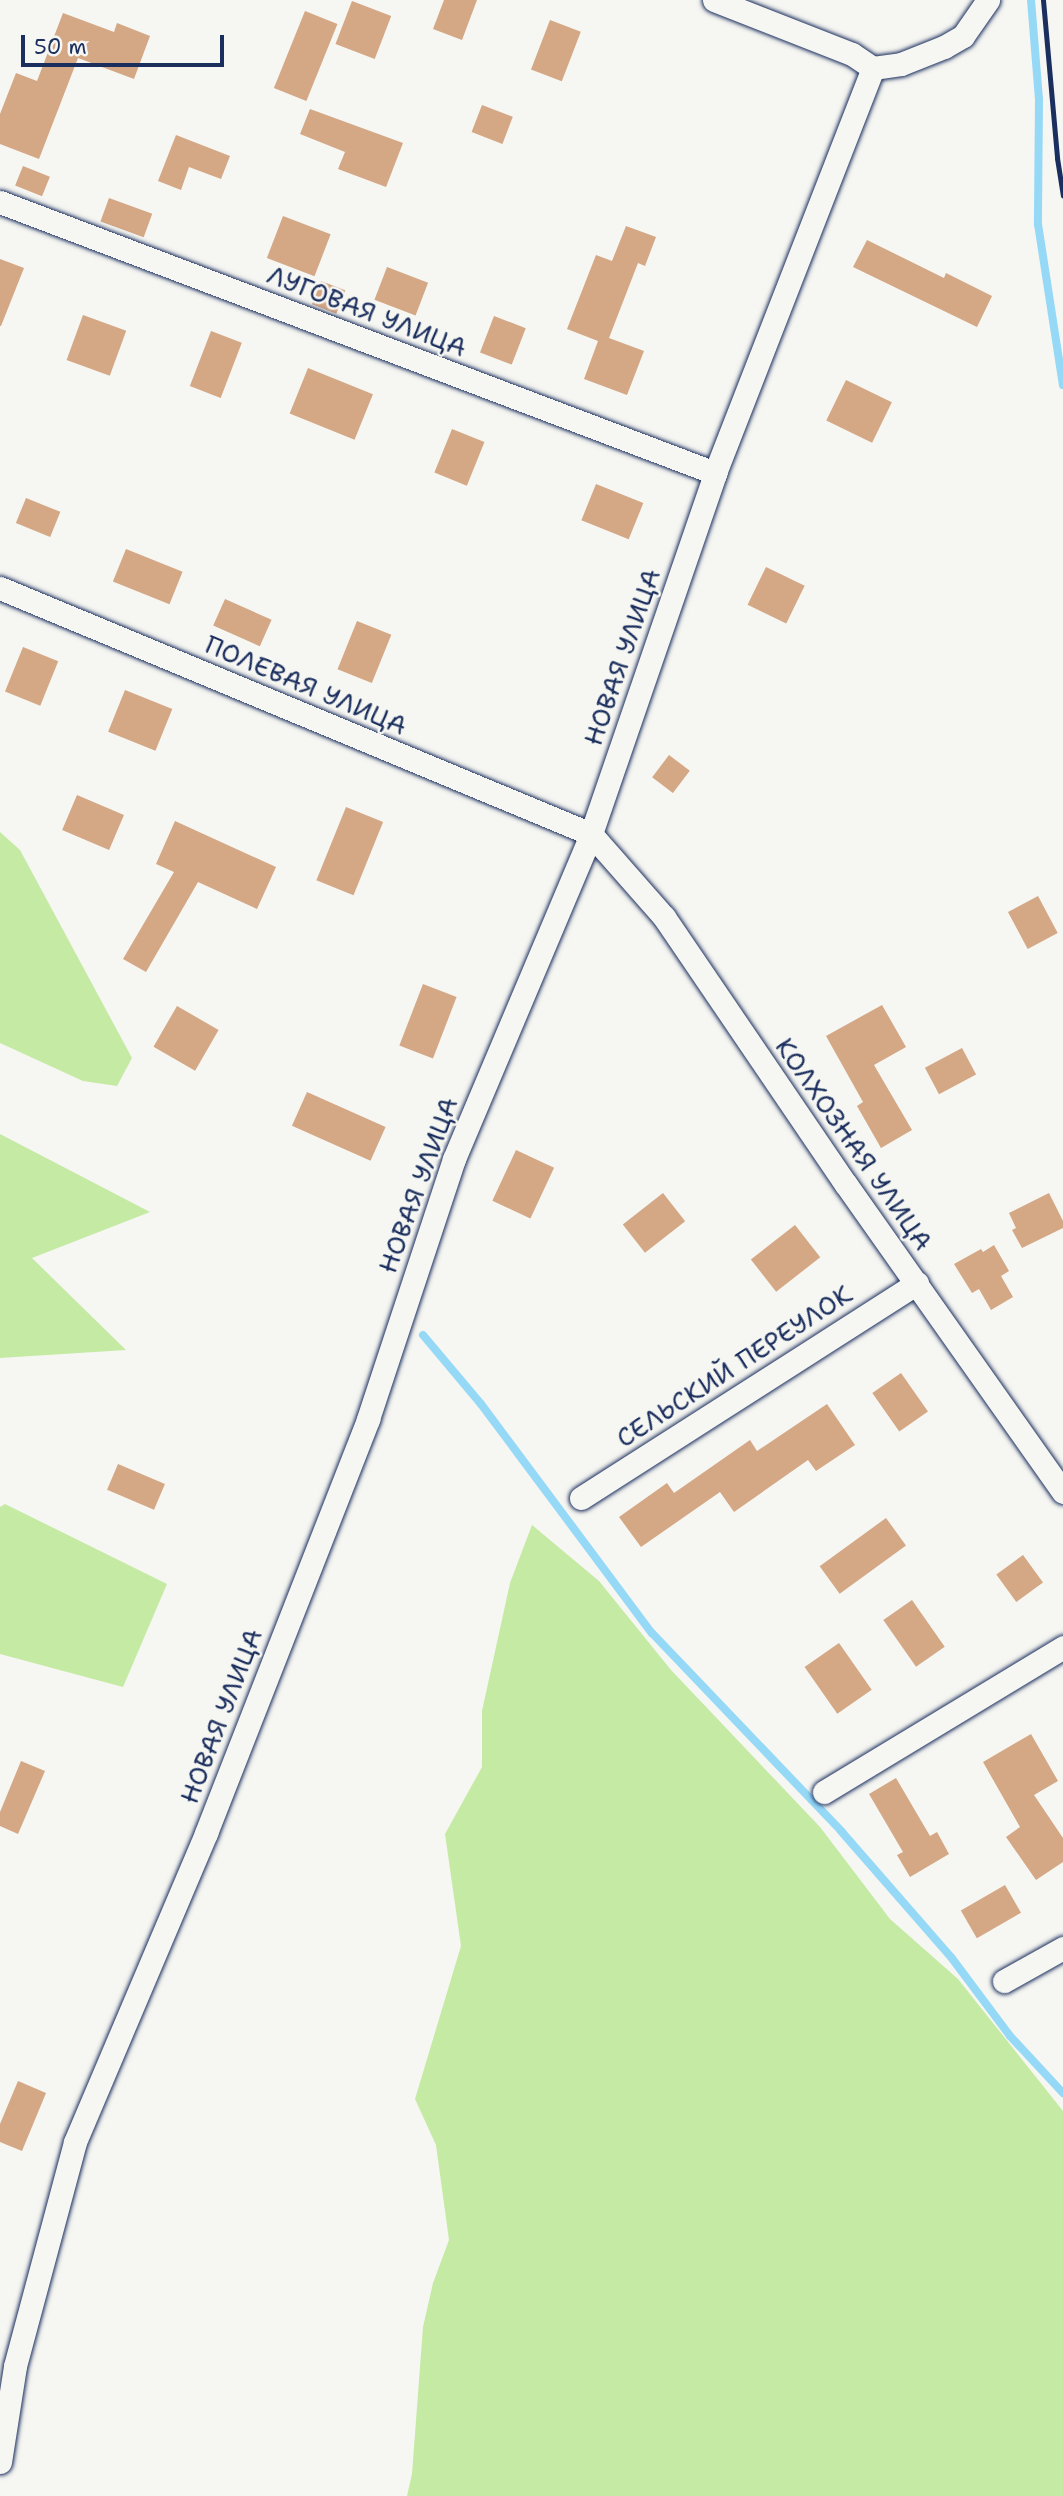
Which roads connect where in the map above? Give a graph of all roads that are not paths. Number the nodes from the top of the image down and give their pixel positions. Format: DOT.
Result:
graph roads {
  1 [pos="714,0"];
  2 [pos="988,0"];
  3 [pos="873,68"];
  4 [pos="0,202"];
  5 [pos="715,472"];
  6 [pos="0,588"];
  7 [pos="591,834"];
  8 [pos="917,1283"];
  9 [pos="1063,1492"];
  10 [pos="581,1498"];
  11 [pos="1063,1647"];
  12 [pos="824,1792"];
  13 [pos="1063,1948"];
  14 [pos="1004,1981"];
  15 [pos="0,2462"];
  1 -- 3 [label="street"];
  2 -- 3 [label="street"];
  3 -- 5 [label="street, НОВАЯ УЛИЦА"];
  4 -- 5 [label="street, ЛУГОВАЯ УЛИЦА"];
  5 -- 7 [label="street, НОВАЯ УЛИЦА"];
  6 -- 7 [label="street, ПОЛЕВАЯ УЛИЦА"];
  7 -- 8 [label="street, КОЛХОЗНАЯ УЛИЦА"];
  7 -- 15 [label="street, НОВАЯ УЛИЦА"];
  8 -- 9 [label="street, КОЛХОЗНАЯ УЛИЦА"];
  8 -- 10 [label="street, СЕЛЬСКИЙ ПЕРЕУЛОК"];
  11 -- 12 [label="street"];
  13 -- 14 [label="street"];
}
